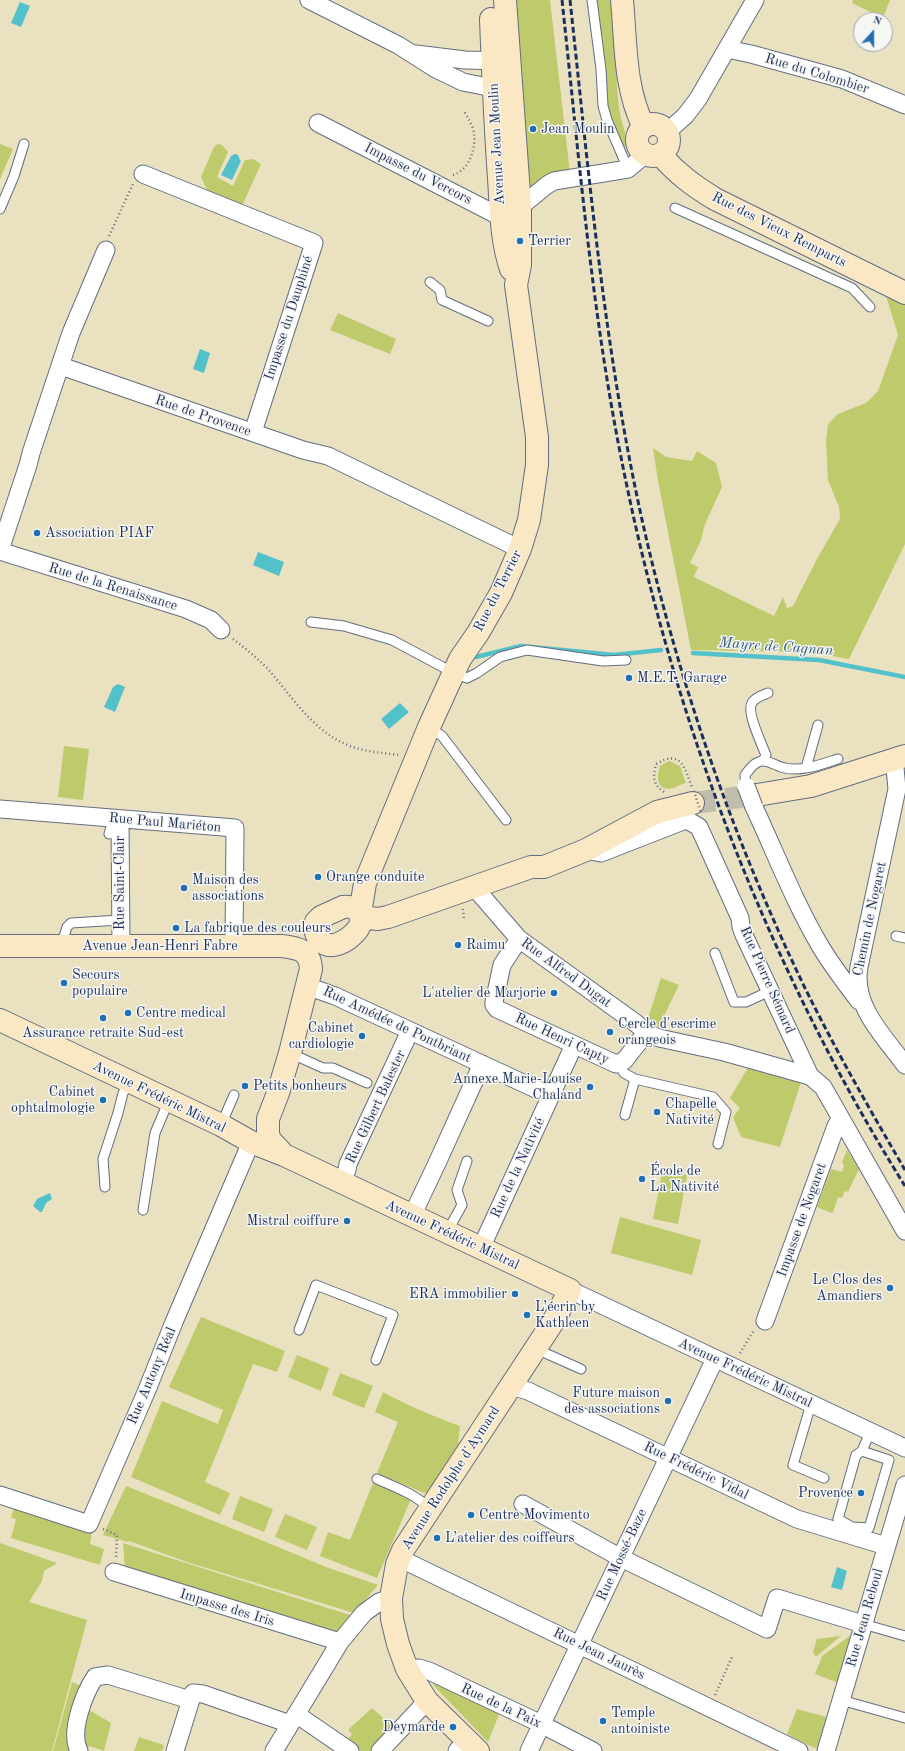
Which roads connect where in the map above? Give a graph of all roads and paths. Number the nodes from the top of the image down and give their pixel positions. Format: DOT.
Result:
graph roads {
  1 [pos="309,0"];
  2 [pos="490,0"];
  3 [pos="505,0"];
  4 [pos="592,0"];
  5 [pos="622,0"];
  6 [pos="756,0"];
  7 [pos="727,49"];
  8 [pos="411,54"];
  9 [pos="495,61"];
  10 [pos="493,88"];
  11 [pos="905,105"];
  12 [pos="464,111"];
  13 [pos="318,123"];
  14 [pos="644,127"];
  15 [pos="667,132"];
  16 [pos="24,144"];
  17 [pos="653,155"];
  18 [pos="628,168"];
  19 [pos="142,174"];
  20 [pos="446,175"];
  21 [pos="675,208"];
  22 [pos="0,209"];
  23 [pos="511,209"];
  24 [pos="106,250"];
  25 [pos="430,282"];
  26 [pos="905,293"];
  27 [pos="870,307"];
  28 [pos="488,321"];
  29 [pos="61,366"];
  30 [pos="253,432"];
  31 [pos="520,549"];
  32 [pos="0,550"];
  33 [pos="311,622"];
  34 [pos="222,630"];
  35 [pos="626,660"];
  36 [pos="454,673"];
  37 [pos="768,693"];
  38 [pos="818,725"];
  39 [pos="429,727"];
  40 [pos="401,755"];
  41 [pos="899,758"];
  42 [pos="838,759"];
  43 [pos="763,761"];
  44 [pos="806,768"];
  45 [pos="668,793"];
  46 [pos="752,796"];
  47 [pos="696,802"];
  48 [pos="0,809"];
  49 [pos="506,820"];
  50 [pos="114,824"];
  51 [pos="585,846"];
  52 [pos="477,891"];
  53 [pos="462,908"];
  54 [pos="355,918"];
  55 [pos="464,918"];
  56 [pos="120,920"];
  57 [pos="314,927"];
  58 [pos="519,939"];
  59 [pos="334,945"];
  60 [pos="0,946"];
  61 [pos="61,946"];
  62 [pos="121,946"];
  63 [pos="234,946"];
  64 [pos="282,946"];
  65 [pos="715,953"];
  66 [pos="309,977"];
  67 [pos="770,991"];
  68 [pos="865,1009"];
  69 [pos="0,1020"];
  70 [pos="410,1031"];
  71 [pos="646,1033"];
  72 [pos="574,1045"];
  73 [pos="290,1053"];
  74 [pos="482,1064"];
  75 [pos="619,1064"];
  76 [pos="905,1065"];
  77 [pos="810,1076"];
  78 [pos="634,1079"];
  79 [pos="130,1081"];
  80 [pos="367,1083"];
  81 [pos="234,1095"];
  82 [pos="551,1096"];
  83 [pos="169,1100"];
  84 [pos="625,1115"];
  85 [pos="268,1118"];
  86 [pos="840,1120"];
  87 [pos="221,1125"];
  88 [pos="251,1142"];
  89 [pos="718,1144"];
  90 [pos="284,1155"];
  91 [pos="466,1161"];
  92 [pos="342,1182"];
  93 [pos="104,1187"];
  94 [pos="143,1210"];
  95 [pos="412,1216"];
  96 [pos="447,1232"];
  97 [pos="905,1232"];
  98 [pos="481,1248"];
  99 [pos="570,1290"];
  100 [pos="765,1321"];
  101 [pos="299,1330"];
  102 [pos="536,1349"];
  103 [pos="738,1355"];
  104 [pos="715,1359"];
  105 [pos="376,1360"];
  106 [pos="581,1369"];
  107 [pos="511,1386"];
  108 [pos="811,1404"];
  109 [pos="872,1429"];
  110 [pos="905,1448"];
  111 [pos="862,1451"];
  112 [pos="668,1458"];
  113 [pos="824,1478"];
  114 [pos="377,1479"];
  115 [pos="905,1485"];
  116 [pos="0,1496"];
  117 [pos="523,1504"];
  118 [pos="429,1508"];
  119 [pos="89,1524"];
  120 [pos="851,1531"];
  121 [pos="886,1546"];
  122 [pos="399,1558"];
  123 [pos="621,1558"];
  124 [pos="114,1572"];
  125 [pos="391,1598"];
  126 [pos="863,1624"];
  127 [pos="905,1636"];
  128 [pos="340,1642"];
  129 [pos="580,1645"];
  130 [pos="732,1657"];
  131 [pos="407,1669"];
  132 [pos="190,1700"];
  133 [pos="841,1700"];
  134 [pos="427,1701"];
  135 [pos="709,1707"];
  136 [pos="904,1718"];
  137 [pos="293,1719"];
  138 [pos="542,1725"];
  139 [pos="467,1747"];
  140 [pos="79,1751"];
  141 [pos="175,1751"];
  142 [pos="274,1751"];
  143 [pos="350,1751"];
  144 [pos="380,1751"];
  145 [pos="529,1751"];
  146 [pos="594,1751"];
  147 [pos="799,1751"];
  148 [pos="826,1751"];
  1 -- 8 [label="street"];
  2 -- 9 [label="main road, Avenue Jean Moulin"];
  3 -- 9 [label="main road, Avenue Jean Moulin"];
  4 -- 18 [label="lane"];
  5 -- 14 [label="main road"];
  6 -- 7 [label="street"];
  7 -- 11 [label="street, Rue du Colombier"];
  7 -- 15 [label="street"];
  8 -- 9 [label="street"];
  8 -- 10 [label="street"];
  9 -- 10 [label="main road, Avenue Jean Moulin"];
  9 -- 23 [label="main road, Avenue Jean Moulin"];
  10 -- 23 [label="main road, Avenue Jean Moulin"];
  12 -- 20 [label="path"];
  13 -- 23 [label="street, Impasse du Vercors"];
  14 -- 15 [label="main road"];
  14 -- 17 [label="main road"];
  15 -- 17 [label="main road"];
  16 -- 22 [label="lane"];
  17 -- 18 [label="street"];
  17 -- 26 [label="main road, Rue des Vieux Remparts"];
  18 -- 23 [label="street"];
  19 -- 24 [label="path"];
  19 -- 30 [label="street, Impasse du Dauphiné"];
  21 -- 27 [label="lane"];
  23 -- 31 [label="main road, Rue du Terrier"];
  24 -- 29 [label="street"];
  25 -- 28 [label="lane"];
  29 -- 30 [label="street, Rue de Provence"];
  29 -- 32 [label="street"];
  30 -- 31 [label="street, Rue de Provence"];
  31 -- 36 [label="main road, Rue du Terrier"];
  32 -- 34 [label="street, Rue de la Renaissance"];
  33 -- 36 [label="lane"];
  34 -- 40 [label="path"];
  35 -- 36 [label="lane"];
  36 -- 39 [label="main road, Rue du Terrier"];
  37 -- 43 [label="lane"];
  38 -- 44 [label="lane"];
  39 -- 49 [label="lane"];
  39 -- 54 [label="main road, Rue du Terrier"];
  41 -- 46 [label="main road"];
  41 -- 68 [label="street, Chemin de Nogaret"];
  42 -- 44 [label="lane"];
  43 -- 44 [label="lane"];
  43 -- 46 [label="lane"];
  45 -- 47 [label="path"];
  46 -- 68 [label="street"];
  47 -- 51 [label="main road"];
  48 -- 50 [label="street, Rue Paul Mariéton"];
  50 -- 56 [label="street, Rue Saint-Clair"];
  50 -- 63 [label="street, Rue Paul Mariéton"];
  51 -- 52 [label="main road"];
  51 -- 67 [label="street, Rue Pierre Sémard"];
  52 -- 54 [label="main road"];
  52 -- 58 [label="street, Rue Alfred Dugat"];
  53 -- 55 [label="path"];
  54 -- 57 [label="main road"];
  54 -- 59 [label="main road"];
  56 -- 61 [label="lane"];
  56 -- 62 [label="street, Rue Saint-Clair"];
  57 -- 59 [label="main road"];
  57 -- 64 [label="main road"];
  58 -- 71 [label="street, Rue Alfred Dugat"];
  58 -- 72 [label="street, Rue Henri Capty"];
  59 -- 66 [label="main road"];
  60 -- 61 [label="main road, Avenue Jean-Henri Fabre"];
  61 -- 62 [label="main road, Avenue Jean-Henri Fabre"];
  62 -- 63 [label="main road, Avenue Jean-Henri Fabre"];
  63 -- 64 [label="main road, Avenue Jean-Henri Fabre"];
  64 -- 66 [label="main road, Avenue Jean-Henri Fabre"];
  65 -- 67 [label="lane"];
  66 -- 70 [label="street, Rue Amédée de Pontbriant"];
  66 -- 73 [label="main road"];
  67 -- 77 [label="street, Rue Pierre Sémard"];
  68 -- 76 [label="street, Chemin de Nogaret"];
  69 -- 79 [label="main road, Avenue Frédéric Mistral"];
  70 -- 74 [label="street, Rue Amédée de Pontbriant"];
  70 -- 92 [label="street, Rue Gilbert Balester"];
  71 -- 75 [label="street, Rue Henri Capty"];
  71 -- 77 [label="street, Rue Alfred Dugat"];
  72 -- 75 [label="street, Rue Henri Capty"];
  72 -- 82 [label="street, Rue de la Nativité"];
  73 -- 80 [label="lane"];
  73 -- 85 [label="main road"];
  74 -- 82 [label="street, Rue Amédée de Pontbriant"];
  74 -- 95 [label="street"];
  75 -- 78 [label="lane"];
  77 -- 86 [label="street, Rue Pierre Sémard"];
  78 -- 84 [label="lane"];
  78 -- 89 [label="lane"];
  79 -- 83 [label="main road, Avenue Frédéric Mistral"];
  79 -- 93 [label="lane"];
  81 -- 87 [label="lane"];
  82 -- 98 [label="street, Rue de la Nativité"];
  83 -- 87 [label="main road, Avenue Frédéric Mistral"];
  83 -- 94 [label="lane"];
  85 -- 87 [label="main road"];
  85 -- 90 [label="main road"];
  86 -- 97 [label="street, Rue Pierre Sémard"];
  86 -- 100 [label="street, Impasse de Nogaret"];
  87 -- 88 [label="main road, Avenue Frédéric Mistral"];
  88 -- 90 [label="main road, Avenue Frédéric Mistral"];
  88 -- 119 [label="street, Rue Antony Réal"];
  90 -- 92 [label="main road, Avenue Frédéric Mistral"];
  91 -- 96 [label="lane"];
  92 -- 95 [label="main road, Avenue Frédéric Mistral"];
  95 -- 96 [label="main road, Avenue Frédéric Mistral"];
  96 -- 98 [label="main road, Avenue Frédéric Mistral"];
  98 -- 99 [label="main road, Avenue Frédéric Mistral"];
  99 -- 102 [label="main road, Avenue Rodolphe d'Aymard"];
  99 -- 104 [label="street, Avenue Frédéric Mistral"];
  100 -- 103 [label="path"];
  101 -- 105 [label="lane"];
  102 -- 106 [label="lane"];
  102 -- 107 [label="main road, Avenue Rodolphe d'Aymard"];
  104 -- 108 [label="street, Avenue Frédéric Mistral"];
  104 -- 112 [label="street, Rue Mossé-Baze"];
  107 -- 112 [label="street, Rue Frédéric Vidal"];
  107 -- 118 [label="main road, Avenue Rodolphe d'Aymard"];
  108 -- 109 [label="street, Avenue Frédéric Mistral"];
  108 -- 113 [label="lane"];
  109 -- 110 [label="street, Avenue Frédéric Mistral"];
  109 -- 111 [label="lane"];
  111 -- 120 [label="lane"];
  111 -- 120 [label="lane"];
  112 -- 120 [label="street, Rue Frédéric Vidal"];
  112 -- 123 [label="street, Rue Mossé-Baze"];
  114 -- 118 [label="lane"];
  115 -- 121 [label="street, Rue Jean Reboul"];
  116 -- 119 [label="street"];
  117 -- 123 [label="street"];
  118 -- 122 [label="main road, Avenue Rodolphe d'Aymard"];
  119 -- 124 [label="path"];
  120 -- 121 [label="street, Rue Frédéric Vidal"];
  121 -- 126 [label="street, Rue Jean Reboul"];
  122 -- 125 [label="main road, Avenue Rodolphe d'Aymard"];
  122 -- 129 [label="street, Rue Jean Jaurès"];
  123 -- 126 [label="street"];
  123 -- 129 [label="street, Rue Mossé-Baze"];
  124 -- 128 [label="street, Impasse des Iris"];
  125 -- 128 [label="street"];
  125 -- 131 [label="main road, Avenue Rodolphe d'Aymard"];
  126 -- 127 [label="lane"];
  126 -- 133 [label="street, Rue Jean Reboul"];
  128 -- 137 [label="street"];
  129 -- 135 [label="street, Rue Jean Jaurès"];
  129 -- 138 [label="street, Rue Mossé-Baze"];
  130 -- 135 [label="path"];
  131 -- 134 [label="main road, Avenue Rodolphe d'Aymard"];
  131 -- 138 [label="street, Rue de la Paix"];
  132 -- 137 [label="street"];
  132 -- 140 [label="street"];
  132 -- 141 [label="street"];
  133 -- 136 [label="lane"];
  133 -- 148 [label="street, Rue Jean Reboul"];
  134 -- 139 [label="main road, Avenue Rodolphe d'Aymard"];
  134 -- 144 [label="street"];
  135 -- 147 [label="street, Rue Jean Jaurès"];
  137 -- 142 [label="street"];
  137 -- 143 [label="street"];
  138 -- 145 [label="street, Rue Mossé-Baze"];
  138 -- 146 [label="street, Rue de la Paix"];
}
